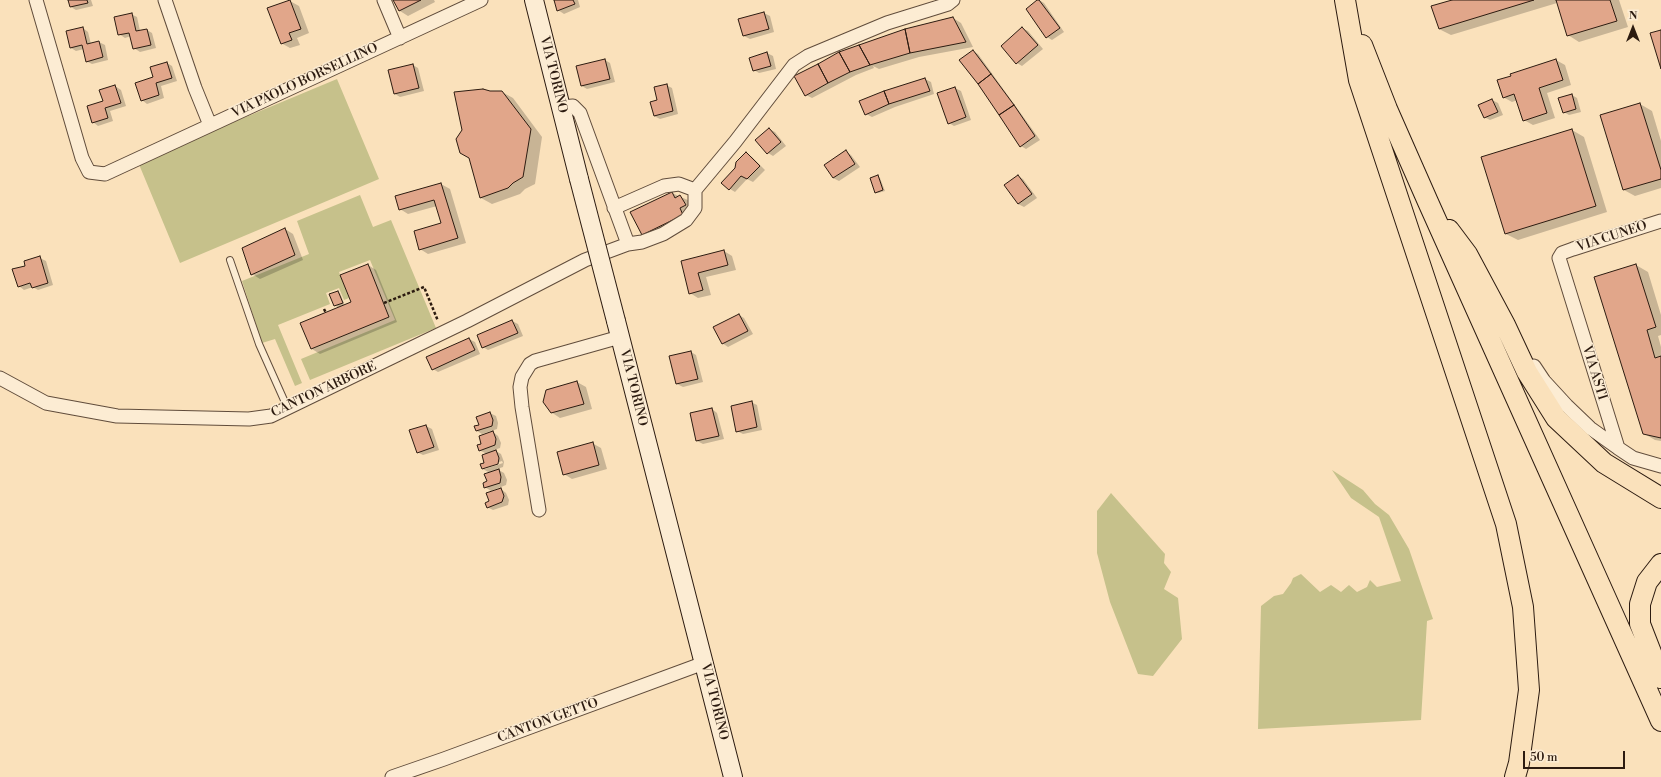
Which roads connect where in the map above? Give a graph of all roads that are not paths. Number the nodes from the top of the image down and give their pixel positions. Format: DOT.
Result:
graph roads {
  1 [pos="36,0"];
  2 [pos="165,0"];
  3 [pos="384,0"];
  4 [pos="481,0"];
  5 [pos="534,0"];
  6 [pos="953,0"];
  7 [pos="1346,0"];
  8 [pos="400,38"];
  9 [pos="561,107"];
  10 [pos="210,125"];
  11 [pos="695,190"];
  12 [pos="1428,202"];
  13 [pos="614,208"];
  14 [pos="1661,221"];
  15 [pos="628,244"];
  16 [pos="1562,253"];
  17 [pos="230,260"];
  18 [pos="1505,325"];
  19 [pos="618,329"];
  20 [pos="0,378"];
  21 [pos="288,409"];
  22 [pos="1618,448"];
  23 [pos="1661,466"];
  24 [pos="1661,498"];
  25 [pos="539,510"];
  26 [pos="1661,564"];
  27 [pos="704,663"];
  28 [pos="1661,678"];
  29 [pos="1661,722"];
  30 [pos="392,777"];
  31 [pos="733,777"];
  32 [pos="1515,777"];
  1 -- 10 [label="street, VIA PAOLO BORSELLINO"];
  2 -- 10 [label="street"];
  3 -- 8 [label="street"];
  4 -- 8 [label="street, VIA PAOLO BORSELLINO"];
  5 -- 9 [label="street, VIA TORINO"];
  6 -- 11 [label="street"];
  7 -- 12 [label="main road"];
  7 -- 32 [label="main road"];
  8 -- 10 [label="street, VIA PAOLO BORSELLINO"];
  9 -- 13 [label="street"];
  9 -- 19 [label="street, VIA TORINO, bridge"];
  11 -- 13 [label="street"];
  11 -- 15 [label="street, CANTON ARBORE"];
  12 -- 18 [label="main road"];
  12 -- 29 [label="main road"];
  13 -- 15 [label="street"];
  14 -- 16 [label="street, VIA CUNEO"];
  15 -- 21 [label="street, CANTON ARBORE"];
  16 -- 22 [label="street, VIA ASTI"];
  17 -- 21 [label="lane"];
  18 -- 22 [label="street"];
  18 -- 24 [label="main road"];
  19 -- 25 [label="street"];
  19 -- 27 [label="street, VIA TORINO"];
  20 -- 21 [label="street, CANTON ARBORE"];
  22 -- 23 [label="street"];
  26 -- 28 [label="main road"];
  27 -- 30 [label="street, CANTON GETTO"];
  27 -- 31 [label="street, VIA TORINO"];
}
